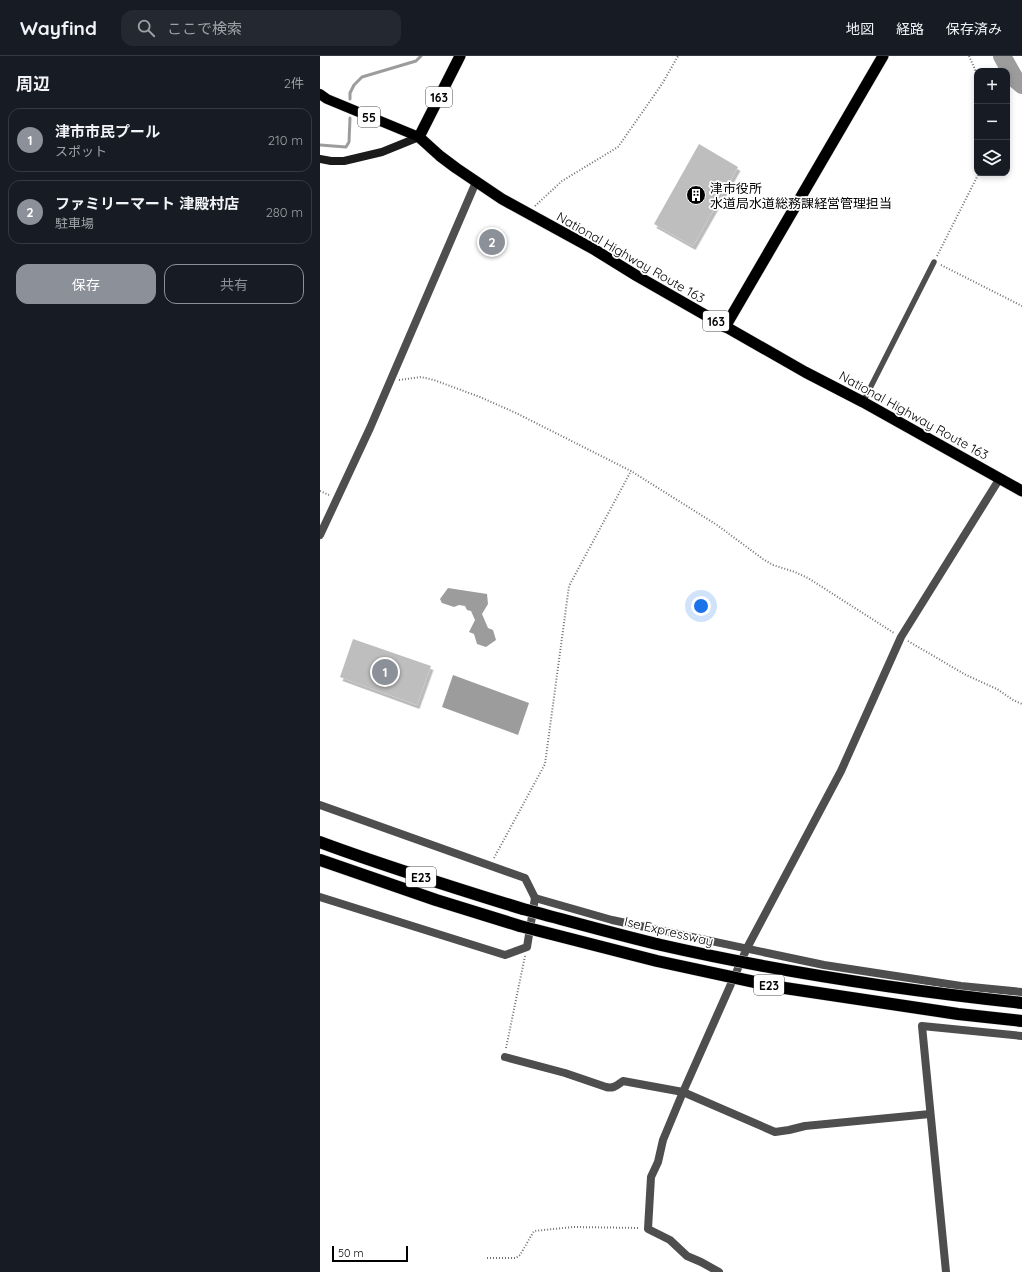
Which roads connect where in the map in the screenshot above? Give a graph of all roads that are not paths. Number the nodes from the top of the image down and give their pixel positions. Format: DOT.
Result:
graph roads {
  1 [pos="460,56"];
  2 [pos="883,56"];
  3 [pos="320,94"];
  4 [pos="419,137"];
  5 [pos="320,158"];
  6 [pos="476,182"];
  7 [pos="934,262"];
  8 [pos="725,327"];
  9 [pos="863,402"];
  10 [pos="1000,478"];
  11 [pos="1022,491"];
  12 [pos="320,535"];
  13 [pos="320,805"];
  14 [pos="320,842"];
  15 [pos="320,860"];
  16 [pos="320,898"];
  17 [pos="535,898"];
  18 [pos="747,948"];
  19 [pos="1022,992"];
  20 [pos="1022,1003"];
  21 [pos="1022,1021"];
  22 [pos="1022,1036"];
  23 [pos="504,1057"];
  24 [pos="683,1092"];
  25 [pos="930,1114"];
  26 [pos="719,1272"];
  27 [pos="946,1272"];
  1 -- 4 [label="highway, 163"];
  2 -- 8 [label="highway, 163"];
  3 -- 4 [label="main road, 55"];
  4 -- 5 [label="main road"];
  4 -- 6 [label="highway, National Highway Route 163 / 163"];
  6 -- 8 [label="highway, National Highway Route 163 / 163"];
  6 -- 12 [label="street"];
  7 -- 9 [label="lane"];
  8 -- 9 [label="highway, National Highway Route 163 / 163"];
  9 -- 10 [label="highway, National Highway Route 163 / 163"];
  10 -- 11 [label="highway, National Highway Route 163 / 163"];
  10 -- 18 [label="street"];
  13 -- 17 [label="street"];
  14 -- 20 [label="highway, Ise Expressway / E23, bridge"];
  15 -- 21 [label="highway, E23, bridge"];
  16 -- 17 [label="street"];
  17 -- 18 [label="street"];
  18 -- 19 [label="street"];
  18 -- 24 [label="street"];
  22 -- 25 [label="street"];
  23 -- 24 [label="street"];
  24 -- 25 [label="street"];
  24 -- 26 [label="street"];
  25 -- 27 [label="street"];
}
